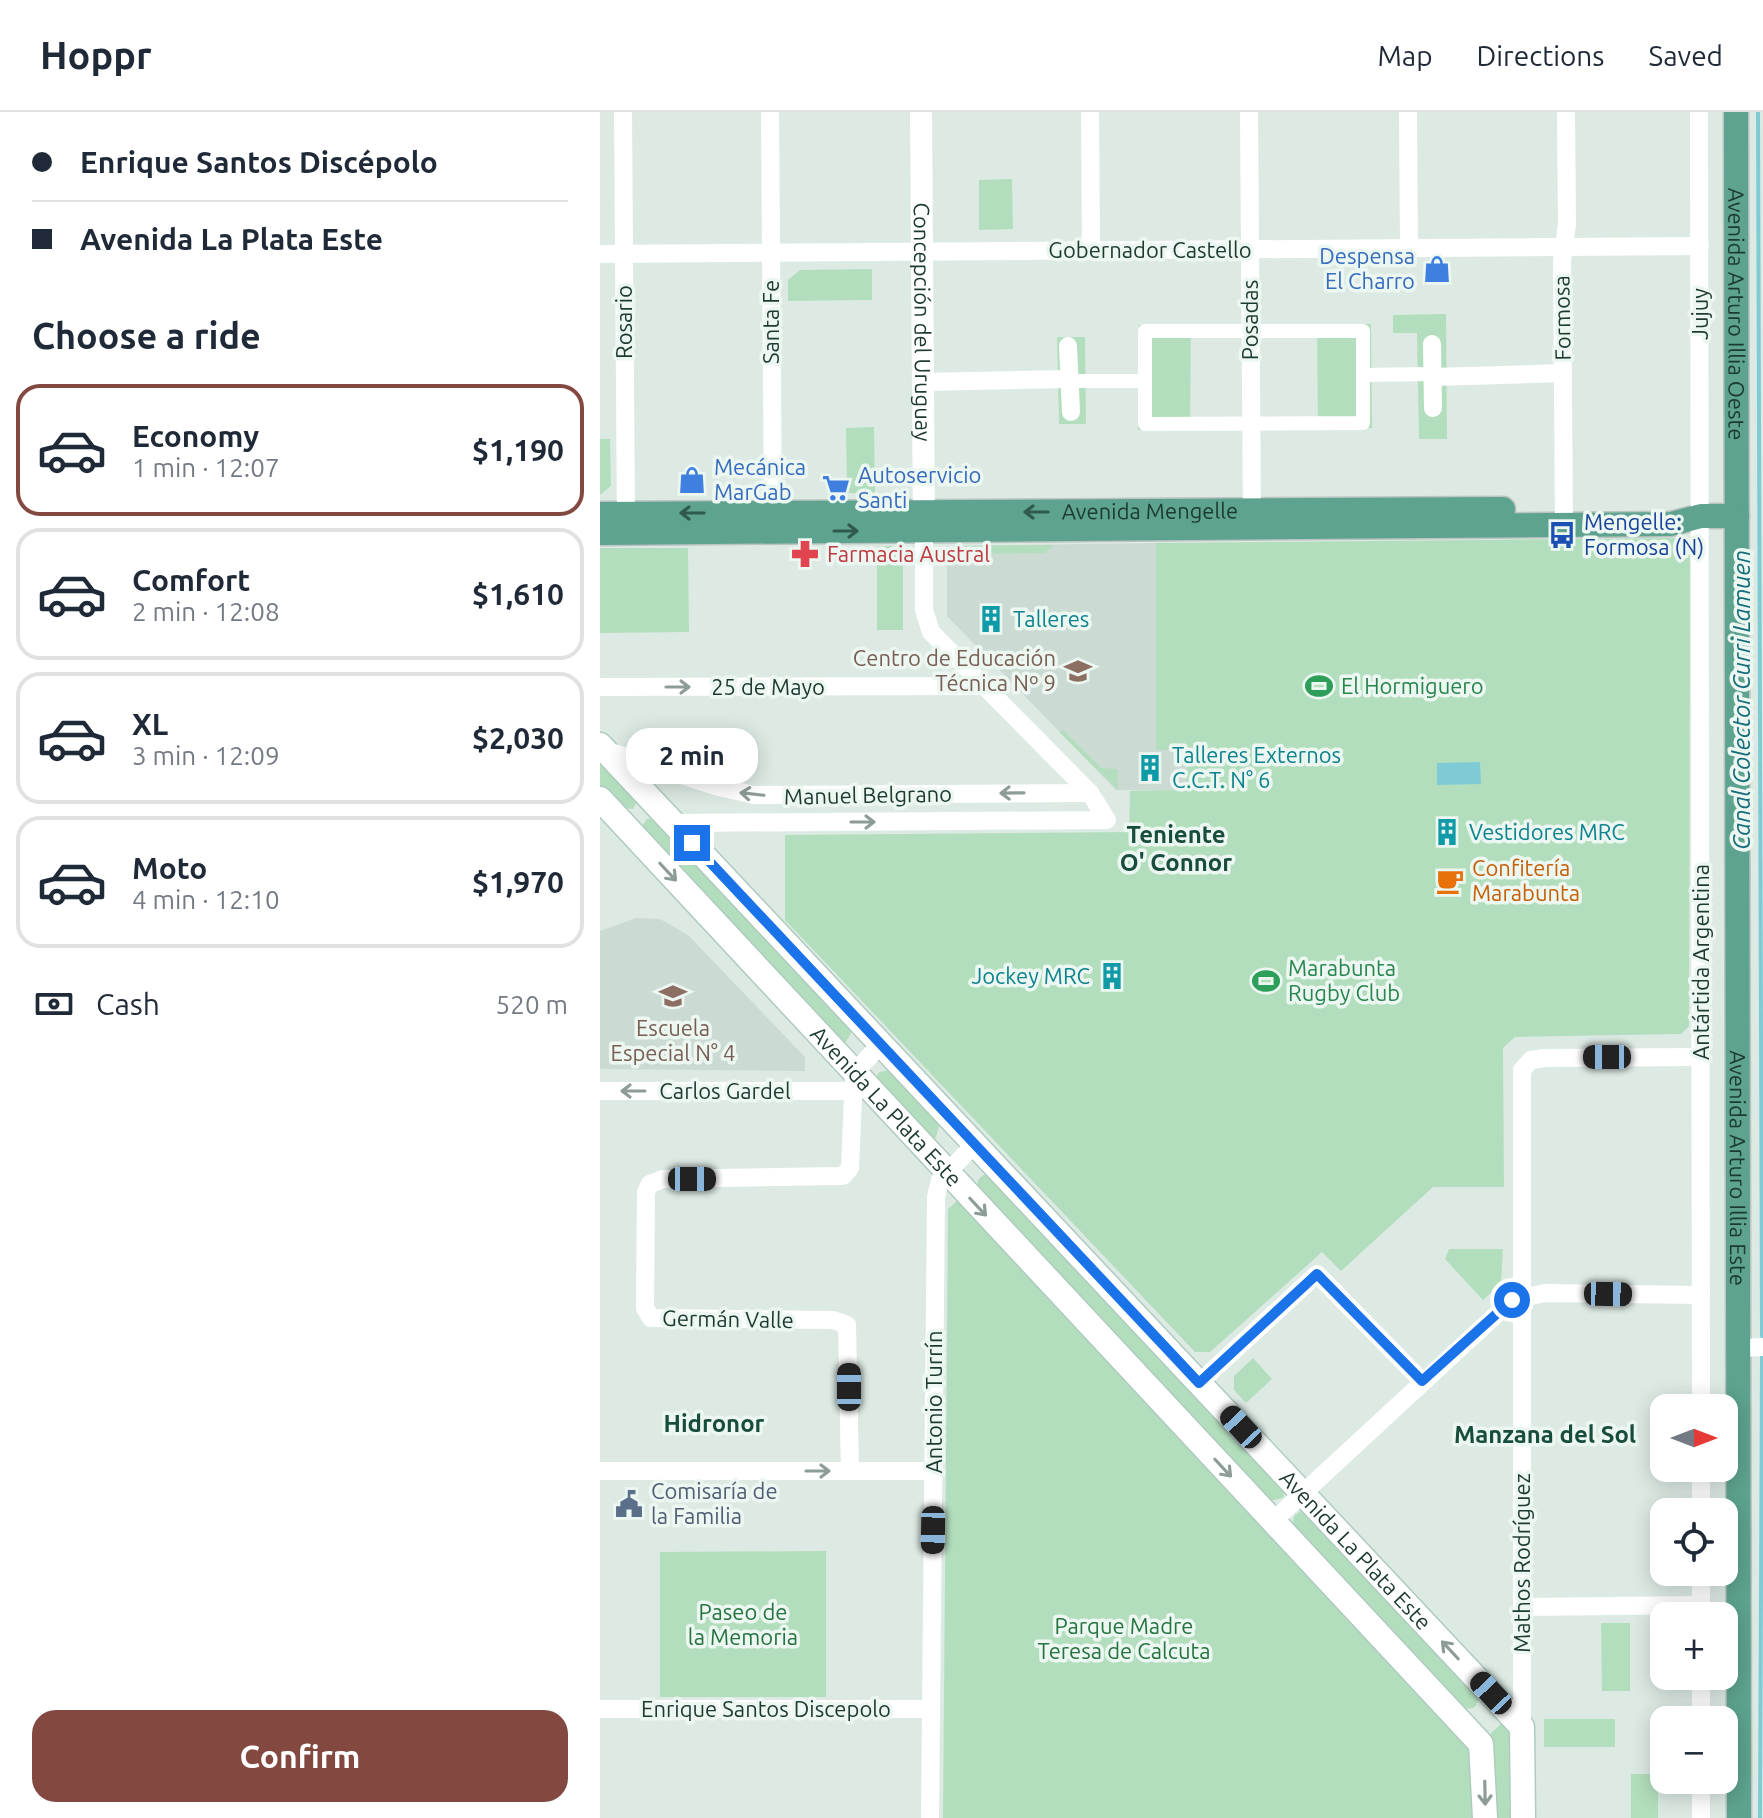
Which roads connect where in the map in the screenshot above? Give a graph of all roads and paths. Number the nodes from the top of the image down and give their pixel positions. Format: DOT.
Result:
graph roads {
  1 [pos="623,112"];
  2 [pos="770,112"];
  3 [pos="921,112"];
  4 [pos="1090,112"];
  5 [pos="1249,112"];
  6 [pos="1408,112"];
  7 [pos="1566,112"];
  8 [pos="1699,112"];
  9 [pos="1736,112"];
  10 [pos="1564,246"];
  11 [pos="1700,246"];
  12 [pos="1409,248"];
  13 [pos="1250,249"];
  14 [pos="1091,250"];
  15 [pos="922,251"];
  16 [pos="771,253"];
  17 [pos="600,254"];
  18 [pos="624,254"];
  19 [pos="1251,331"];
  20 [pos="1432,344"];
  21 [pos="1068,346"];
  22 [pos="1563,373"];
  23 [pos="1363,375"];
  24 [pos="1433,376"];
  25 [pos="1069,380"];
  26 [pos="1145,381"];
  27 [pos="923,382"];
  28 [pos="1433,408"];
  29 [pos="1071,412"];
  30 [pos="1251,424"];
  31 [pos="600,514"];
  32 [pos="1701,516"];
  33 [pos="1737,516"];
  34 [pos="1564,517"];
  35 [pos="1252,519"];
  36 [pos="924,521"];
  37 [pos="773,522"];
  38 [pos="626,523"];
  39 [pos="600,533"];
  40 [pos="984,686"];
  41 [pos="600,687"];
  42 [pos="602,748"];
  43 [pos="1090,793"];
  44 [pos="654,803"];
  45 [pos="608,807"];
  46 [pos="673,823"];
  47 [pos="881,1044"];
  48 [pos="1701,1057"];
  49 [pos="852,1082"];
  50 [pos="600,1091"];
  51 [pos="975,1144"];
  52 [pos="946,1172"];
  53 [pos="1701,1295"];
  54 [pos="1520,1296"];
  55 [pos="1763,1347"];
  56 [pos="1738,1348"];
  57 [pos="1422,1381"];
  58 [pos="1199,1383"];
  59 [pos="1701,1394"];
  60 [pos="600,1471"];
  61 [pos="850,1471"];
  62 [pos="933,1471"];
  63 [pos="1302,1493"];
  64 [pos="1273,1521"];
  65 [pos="1522,1607"];
  66 [pos="1650,1610"];
  67 [pos="600,1709"];
  68 [pos="931,1709"];
  69 [pos="1519,1723"];
  70 [pos="1485,1756"];
  71 [pos="1701,1794"];
  72 [pos="930,1818"];
  73 [pos="1485,1818"];
  74 [pos="1523,1818"];
  75 [pos="1701,1818"];
  76 [pos="1739,1818"];
  1 -- 18 [label="street, Rosario"];
  2 -- 16 [label="street, Santa Fe"];
  3 -- 15 [label="street, Concepción del Uruguay"];
  4 -- 14 [label="street"];
  5 -- 13 [label="street, Posadas"];
  6 -- 12 [label="street"];
  7 -- 10 [label="street, Formosa"];
  8 -- 11 [label="street, Jujuy"];
  9 -- 33 [label="main road, Avenida Arturo Illia Oeste"];
  10 -- 11 [label="street, Gobernador Castello"];
  10 -- 12 [label="street, Gobernador Castello"];
  10 -- 22 [label="street, Formosa"];
  11 -- 32 [label="street, Jujuy"];
  12 -- 13 [label="street, Gobernador Castello"];
  13 -- 14 [label="street, Gobernador Castello"];
  13 -- 19 [label="street, Posadas"];
  14 -- 15 [label="street, Gobernador Castello"];
  15 -- 16 [label="street, Gobernador Castello"];
  15 -- 27 [label="street, Concepción del Uruguay"];
  16 -- 18 [label="street, Gobernador Castello"];
  16 -- 37 [label="street, Santa Fe"];
  17 -- 18 [label="street, Gobernador Castello"];
  18 -- 38 [label="street, Rosario"];
  19 -- 23 [label="street"];
  19 -- 26 [label="street"];
  19 -- 30 [label="street, Posadas"];
  20 -- 24 [label="street"];
  21 -- 25 [label="street"];
  22 -- 24 [label="street"];
  22 -- 34 [label="street, Formosa"];
  23 -- 24 [label="street"];
  23 -- 30 [label="street"];
  24 -- 28 [label="street"];
  25 -- 26 [label="street"];
  25 -- 27 [label="street"];
  25 -- 29 [label="street"];
  26 -- 30 [label="street"];
  27 -- 36 [label="street, Concepción del Uruguay"];
  30 -- 35 [label="street, Posadas"];
  31 -- 38 [label="main road, Avenida Mengelle"];
  32 -- 33 [label="main road, Avenida Mengelle"];
  32 -- 34 [label="main road, Avenida Mengelle"];
  32 -- 48 [label="street, Antártida Argentina"];
  33 -- 56 [label="main road, Avenida Arturo Illia Este"];
  34 -- 35 [label="main road, Avenida Mengelle"];
  35 -- 36 [label="main road, Avenida Mengelle"];
  36 -- 37 [label="main road, Avenida Mengelle"];
  36 -- 40 [label="street"];
  37 -- 38 [label="main road, Avenida Mengelle"];
  38 -- 39 [label="main road, Avenida Mengelle"];
  41 -- 40 [label="street, 25 de Mayo, one-way"];
  40 -- 43 [label="street"];
  43 -- 42 [label="street, Manuel Belgrano, one-way"];
  42 -- 44 [label="main road, Avenida La Plata Este"];
  46 -- 43 [label="street, Manuel Belgrano, one-way"];
  44 -- 45 [label="main road"];
  44 -- 46 [label="main road, Avenida La Plata Este"];
  45 -- 49 [label="main road, Avenida La Plata Este, one-way"];
  46 -- 47 [label="main road, Avenida La Plata Este"];
  47 -- 49 [label="street"];
  47 -- 51 [label="main road, Avenida La Plata Este"];
  48 -- 53 [label="street, Antártida Argentina"];
  48 -- 54 [label="street, Mathos Rodríguez"];
  49 -- 50 [label="street, Carlos Gardel, one-way"];
  49 -- 52 [label="main road, Avenida La Plata Este"];
  49 -- 61 [label="street, Germán Valle"];
  51 -- 52 [label="street"];
  51 -- 58 [label="main road, Avenida La Plata Este"];
  52 -- 62 [label="street, Antonio Turrín"];
  52 -- 64 [label="main road, Avenida La Plata Este, one-way"];
  53 -- 54 [label="street"];
  53 -- 59 [label="street, Antártida Argentina"];
  54 -- 57 [label="street"];
  54 -- 65 [label="street, Mathos Rodríguez"];
  55 -- 56 [label="street"];
  56 -- 76 [label="main road, Avenida Arturo Illia Este"];
  57 -- 58 [label="street"];
  57 -- 63 [label="street"];
  58 -- 63 [label="main road, Avenida La Plata Este"];
  60 -- 61 [label="street, one-way"];
  61 -- 62 [label="street"];
  62 -- 68 [label="street, Antonio Turrín"];
  63 -- 64 [label="street"];
  69 -- 63 [label="main road, Avenida La Plata Este, one-way"];
  64 -- 70 [label="main road, Avenida La Plata Este"];
  65 -- 66 [label="street"];
  65 -- 69 [label="street, Mathos Rodríguez"];
  67 -- 68 [label="street, Enrique Santos Discepolo"];
  68 -- 72 [label="street, Antonio Turrín"];
  69 -- 70 [label="main road"];
  69 -- 74 [label="main road"];
  70 -- 73 [label="main road, one-way"];
  71 -- 75 [label="street"];
}
